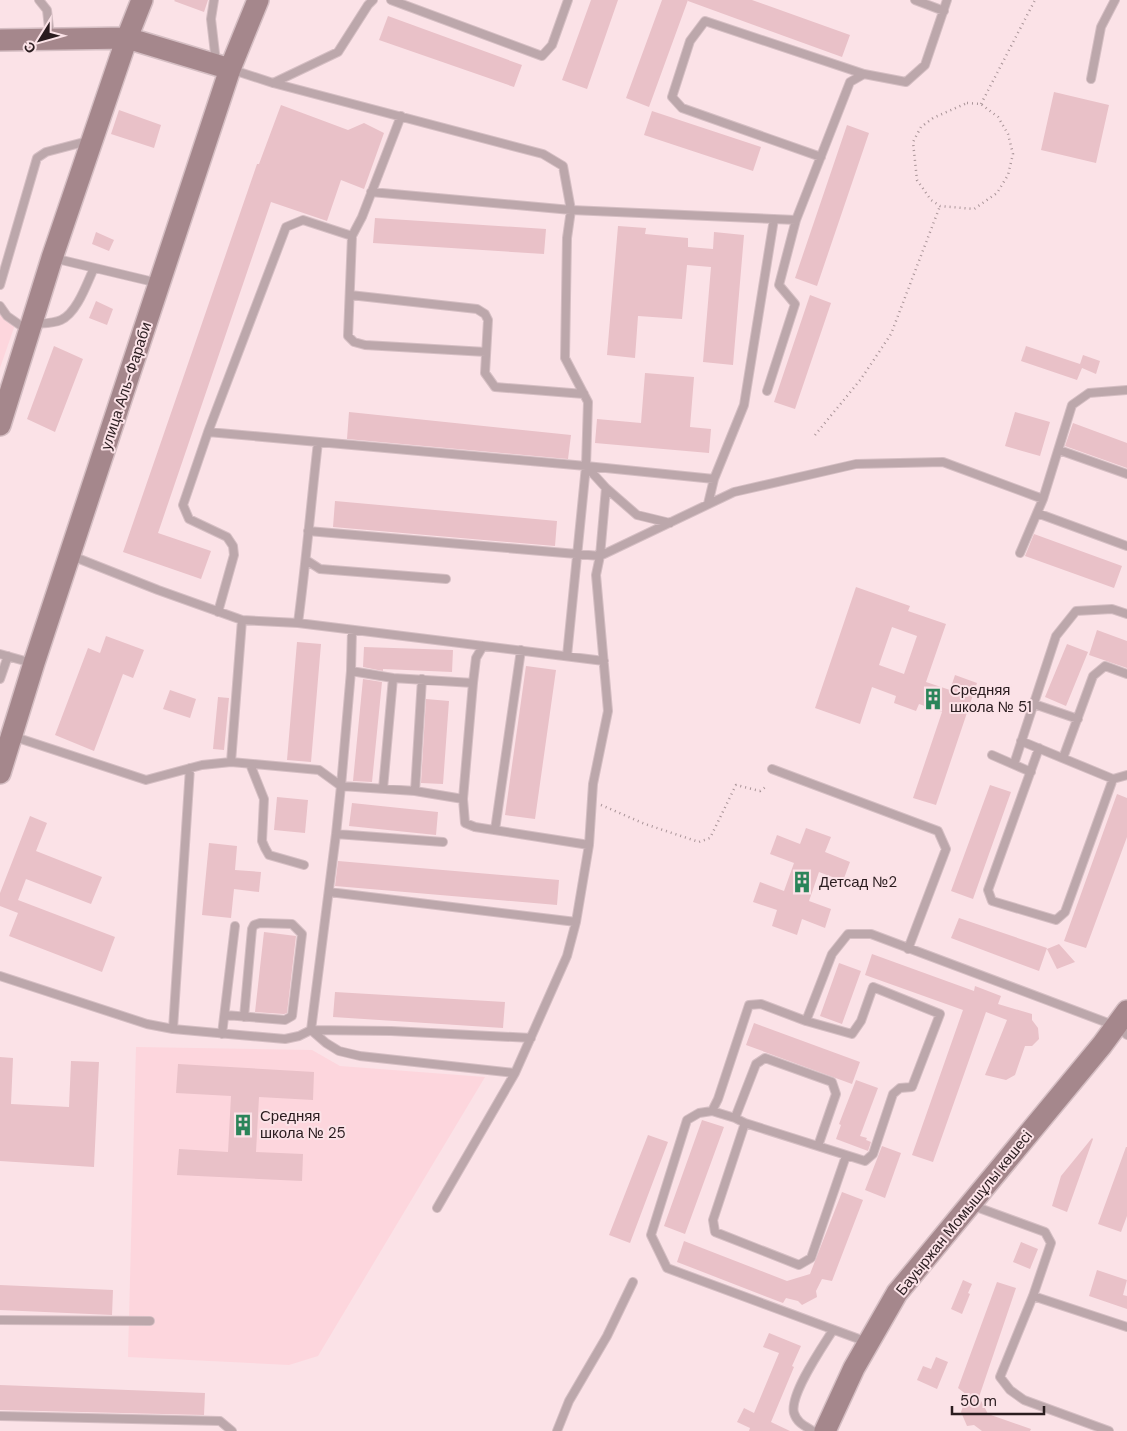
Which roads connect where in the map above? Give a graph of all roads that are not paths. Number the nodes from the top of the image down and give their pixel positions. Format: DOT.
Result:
graph roads {
  1 [pos="39,0"];
  2 [pos="142,0"];
  3 [pos="214,0"];
  4 [pos="258,0"];
  5 [pos="373,0"];
  6 [pos="391,0"];
  7 [pos="568,0"];
  8 [pos="915,0"];
  9 [pos="947,0"];
  10 [pos="1115,0"];
  11 [pos="944,11"];
  12 [pos="127,38"];
  13 [pos="50,39"];
  14 [pos="0,40"];
  15 [pos="223,67"];
  16 [pos="864,74"];
  17 [pos="1091,79"];
  18 [pos="273,83"];
  19 [pos="401,116"];
  20 [pos="92,140"];
  21 [pos="821,157"];
  22 [pos="371,192"];
  23 [pos="571,210"];
  24 [pos="774,219"];
  25 [pos="796,220"];
  26 [pos="352,236"];
  27 [pos="52,258"];
  28 [pos="94,268"];
  29 [pos="160,283"];
  30 [pos="0,285"];
  31 [pos="350,295"];
  32 [pos="0,306"];
  33 [pos="30,328"];
  34 [pos="486,352"];
  35 [pos="1127,389"];
  36 [pos="767,391"];
  37 [pos="584,394"];
  38 [pos="0,425"];
  39 [pos="208,432"];
  40 [pos="318,442"];
  41 [pos="1059,450"];
  42 [pos="586,466"];
  43 [pos="1127,474"];
  44 [pos="714,480"];
  45 [pos="606,488"];
  46 [pos="1043,499"];
  47 [pos="708,504"];
  48 [pos="1037,513"];
  49 [pos="670,523"];
  50 [pos="308,532"];
  51 [pos="1127,546"];
  52 [pos="1020,553"];
  53 [pos="577,554"];
  54 [pos="70,556"];
  55 [pos="600,556"];
  56 [pos="306,560"];
  57 [pos="446,579"];
  58 [pos="218,612"];
  59 [pos="1127,614"];
  60 [pos="242,620"];
  61 [pos="298,623"];
  62 [pos="352,630"];
  63 [pos="483,646"];
  64 [pos="521,650"];
  65 [pos="4,655"];
  66 [pos="567,656"];
  67 [pos="604,661"];
  68 [pos="34,663"];
  69 [pos="351,671"];
  70 [pos="1127,674"];
  71 [pos="393,678"];
  72 [pos="0,679"];
  73 [pos="422,679"];
  74 [pos="474,683"];
  75 [pos="1034,704"];
  76 [pos="1078,719"];
  77 [pos="12,736"];
  78 [pos="1022,741"];
  79 [pos="1039,748"];
  80 [pos="992,755"];
  81 [pos="1063,758"];
  82 [pos="231,762"];
  83 [pos="250,764"];
  84 [pos="1014,764"];
  85 [pos="190,768"];
  86 [pos="772,770"];
  87 [pos="1031,772"];
  88 [pos="0,773"];
  89 [pos="1127,774"];
  90 [pos="1113,778"];
  91 [pos="341,786"];
  92 [pos="383,789"];
  93 [pos="415,790"];
  94 [pos="462,799"];
  95 [pos="495,830"];
  96 [pos="336,834"];
  97 [pos="443,842"];
  98 [pos="589,845"];
  99 [pos="304,865"];
  100 [pos="329,892"];
  101 [pos="576,922"];
  102 [pos="235,926"];
  103 [pos="908,948"];
  104 [pos="0,976"];
  105 [pos="225,1015"];
  106 [pos="244,1017"];
  107 [pos="806,1021"];
  108 [pos="1123,1024"];
  109 [pos="173,1029"];
  110 [pos="311,1030"];
  111 [pos="222,1034"];
  112 [pos="531,1038"];
  113 [pos="515,1073"];
  114 [pos="712,1111"];
  115 [pos="735,1118"];
  116 [pos="745,1123"];
  117 [pos="818,1146"];
  118 [pos="846,1156"];
  119 [pos="970,1205"];
  120 [pos="438,1208"];
  121 [pos="633,1282"];
  122 [pos="1033,1296"];
  123 [pos="0,1320"];
  124 [pos="150,1321"];
  125 [pos="1127,1327"];
  126 [pos="833,1330"];
  127 [pos="868,1343"];
  128 [pos="0,1416"];
  129 [pos="232,1431"];
  130 [pos="557,1431"];
  131 [pos="813,1431"];
  132 [pos="824,1431"];
  133 [pos="1109,1431"];
  1 -- 13 [label="lane"];
  2 -- 12 [label="main road"];
  3 -- 15 [label="lane"];
  4 -- 15 [label="main road, улица Аль-Фараби"];
  5 -- 18 [label="lane"];
  6 -- 7 [label="lane"];
  8 -- 11 [label="lane"];
  9 -- 11 [label="lane"];
  10 -- 17 [label="lane"];
  11 -- 16 [label="lane"];
  12 -- 13 [label="main road"];
  12 -- 15 [label="main road"];
  12 -- 20 [label="main road"];
  13 -- 14 [label="main road"];
  15 -- 18 [label="lane"];
  15 -- 29 [label="main road, улица Аль-Фараби"];
  16 -- 21 [label="lane"];
  16 -- 21 [label="lane"];
  18 -- 19 [label="lane"];
  19 -- 22 [label="lane"];
  19 -- 23 [label="lane"];
  20 -- 27 [label="main road"];
  20 -- 30 [label="lane"];
  21 -- 25 [label="lane"];
  22 -- 23 [label="lane"];
  22 -- 26 [label="lane"];
  23 -- 24 [label="lane"];
  23 -- 37 [label="lane"];
  24 -- 25 [label="lane"];
  24 -- 44 [label="lane"];
  25 -- 36 [label="lane"];
  26 -- 31 [label="lane"];
  26 -- 39 [label="lane"];
  27 -- 28 [label="lane"];
  27 -- 33 [label="main road"];
  28 -- 29 [label="lane"];
  28 -- 33 [label="lane"];
  29 -- 54 [label="main road, улица Аль-Фараби"];
  31 -- 34 [label="lane"];
  31 -- 34 [label="lane"];
  32 -- 33 [label="lane"];
  33 -- 38 [label="main road"];
  34 -- 37 [label="lane"];
  35 -- 41 [label="lane"];
  37 -- 42 [label="lane"];
  39 -- 40 [label="lane"];
  39 -- 58 [label="lane"];
  40 -- 42 [label="lane"];
  40 -- 50 [label="lane"];
  41 -- 43 [label="lane"];
  41 -- 46 [label="lane"];
  42 -- 44 [label="lane"];
  42 -- 45 [label="lane"];
  42 -- 53 [label="lane"];
  44 -- 47 [label="lane"];
  45 -- 49 [label="lane"];
  45 -- 55 [label="lane"];
  46 -- 47 [label="lane"];
  46 -- 48 [label="lane"];
  47 -- 49 [label="lane"];
  48 -- 51 [label="lane"];
  48 -- 52 [label="lane"];
  49 -- 55 [label="lane"];
  50 -- 53 [label="lane"];
  50 -- 56 [label="lane"];
  53 -- 55 [label="lane"];
  53 -- 66 [label="lane"];
  54 -- 58 [label="lane"];
  54 -- 68 [label="main road, улица Аль-Фараби"];
  55 -- 67 [label="lane"];
  56 -- 57 [label="lane"];
  56 -- 61 [label="lane"];
  58 -- 60 [label="lane"];
  59 -- 75 [label="lane"];
  60 -- 61 [label="lane"];
  60 -- 82 [label="lane"];
  61 -- 62 [label="lane"];
  62 -- 63 [label="lane"];
  62 -- 69 [label="lane"];
  63 -- 64 [label="lane"];
  63 -- 74 [label="lane"];
  64 -- 66 [label="lane"];
  64 -- 95 [label="lane"];
  65 -- 68 [label="lane"];
  65 -- 72 [label="lane"];
  66 -- 67 [label="lane"];
  67 -- 98 [label="lane"];
  68 -- 77 [label="main road, улица Аль-Фараби"];
  69 -- 71 [label="lane"];
  69 -- 91 [label="lane"];
  70 -- 76 [label="lane"];
  71 -- 73 [label="lane"];
  71 -- 92 [label="lane"];
  73 -- 74 [label="lane"];
  73 -- 93 [label="lane"];
  74 -- 94 [label="lane"];
  75 -- 76 [label="lane"];
  75 -- 78 [label="lane"];
  76 -- 81 [label="lane"];
  77 -- 85 [label="lane"];
  77 -- 88 [label="main road, улица Аль-Фараби"];
  78 -- 79 [label="lane"];
  78 -- 84 [label="lane"];
  79 -- 81 [label="lane"];
  79 -- 87 [label="lane"];
  80 -- 84 [label="lane"];
  81 -- 90 [label="lane"];
  82 -- 83 [label="lane"];
  82 -- 85 [label="lane"];
  83 -- 91 [label="lane"];
  83 -- 99 [label="lane"];
  84 -- 87 [label="lane"];
  85 -- 109 [label="lane"];
  86 -- 103 [label="lane"];
  87 -- 90 [label="lane"];
  89 -- 90 [label="lane"];
  91 -- 92 [label="lane"];
  91 -- 96 [label="lane"];
  92 -- 93 [label="lane"];
  93 -- 94 [label="lane"];
  94 -- 95 [label="lane"];
  95 -- 98 [label="lane"];
  96 -- 97 [label="lane"];
  96 -- 100 [label="lane"];
  98 -- 101 [label="lane"];
  100 -- 101 [label="lane"];
  100 -- 110 [label="lane"];
  101 -- 112 [label="lane"];
  102 -- 105 [label="lane"];
  103 -- 107 [label="lane"];
  103 -- 108 [label="lane"];
  104 -- 109 [label="lane"];
  105 -- 106 [label="lane"];
  105 -- 111 [label="lane"];
  106 -- 106 [label="lane"];
  107 -- 114 [label="lane"];
  107 -- 118 [label="lane"];
  108 -- 119 [label="main road, Бауыржан Момышұлы көшесі"];
  109 -- 111 [label="lane"];
  110 -- 111 [label="lane"];
  110 -- 112 [label="lane"];
  110 -- 113 [label="lane"];
  112 -- 113 [label="lane"];
  113 -- 120 [label="lane"];
  114 -- 115 [label="lane"];
  114 -- 126 [label="lane"];
  115 -- 116 [label="lane"];
  115 -- 117 [label="lane"];
  116 -- 117 [label="lane"];
  116 -- 118 [label="lane"];
  117 -- 118 [label="lane"];
  119 -- 122 [label="lane"];
  119 -- 127 [label="main road, Бауыржан Момышұлы көшесі"];
  121 -- 130 [label="lane"];
  122 -- 125 [label="lane"];
  122 -- 133 [label="lane"];
  123 -- 124 [label="lane"];
  126 -- 127 [label="lane"];
  126 -- 131 [label="lane"];
  127 -- 132 [label="main road, Бауыржан Момышұлы көшесі"];
  128 -- 129 [label="lane"];
}
